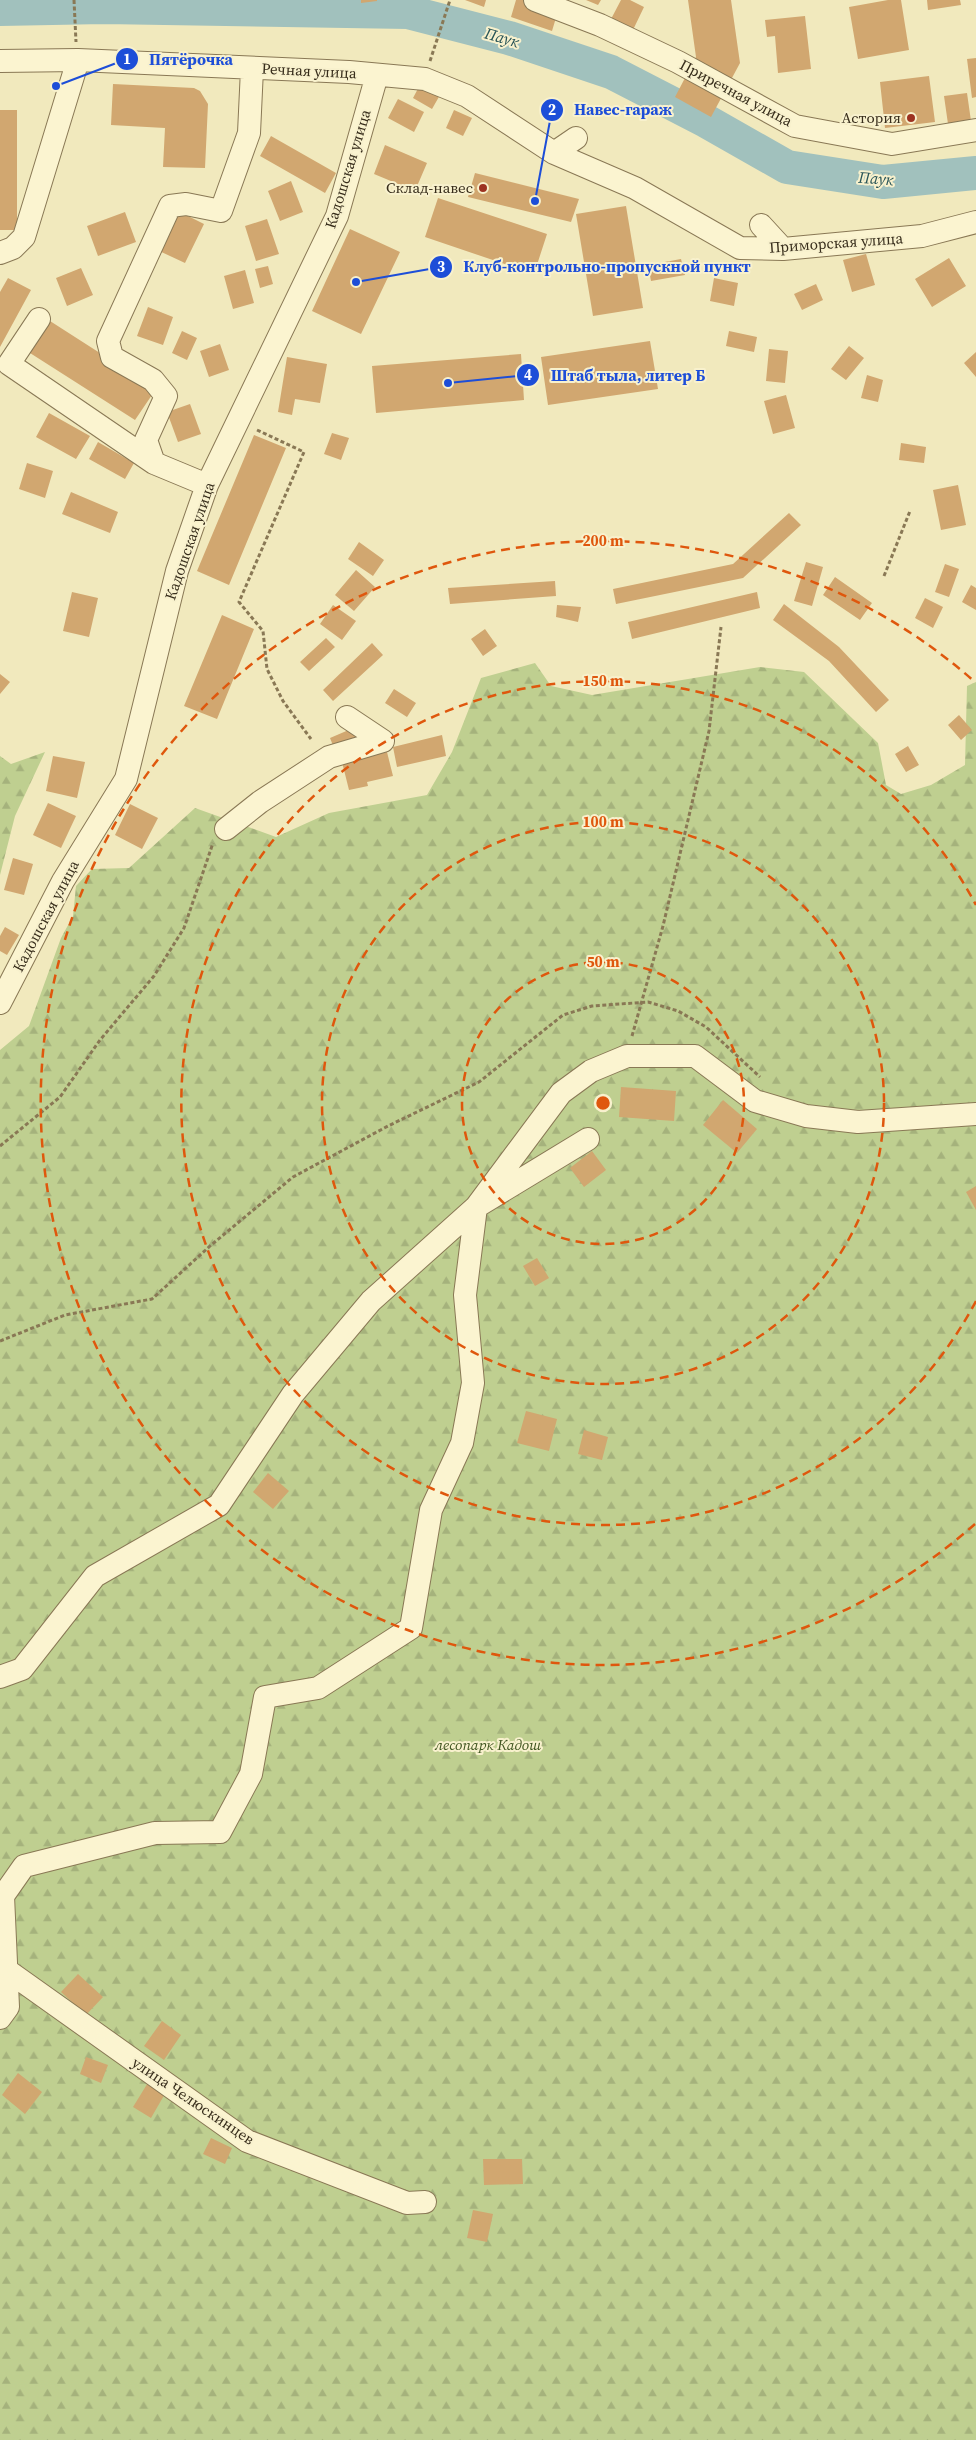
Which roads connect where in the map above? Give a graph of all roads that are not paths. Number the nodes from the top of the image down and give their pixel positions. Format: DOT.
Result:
graph roads {
  1 [pos="535,0"];
  2 [pos="78,60"];
  3 [pos="0,61"];
  4 [pos="252,69"];
  5 [pos="377,75"];
  6 [pos="976,130"];
  7 [pos="576,138"];
  8 [pos="554,153"];
  9 [pos="976,222"];
  10 [pos="761,225"];
  11 [pos="783,248"];
  12 [pos="0,253"];
  13 [pos="39,319"];
  14 [pos="154,463"];
  15 [pos="208,485"];
  16 [pos="346,717"];
  17 [pos="226,829"];
  18 [pos="0,1003"];
  19 [pos="976,1114"];
  20 [pos="588,1139"];
  21 [pos="476,1207"];
  22 [pos="0,1677"];
  23 [pos="8,1971"];
  24 [pos="0,2018"];
  25 [pos="425,2202"];
  1 -- 6 [label="street, Приречная улица"];
  2 -- 3 [label="street, Речная улица"];
  2 -- 4 [label="street, Речная улица"];
  2 -- 12 [label="street"];
  4 -- 5 [label="street, Речная улица"];
  4 -- 14 [label="street"];
  5 -- 8 [label="street, Приморская улица"];
  5 -- 15 [label="street, Кадошская улица"];
  7 -- 8 [label="street"];
  8 -- 11 [label="street, Приморская улица"];
  9 -- 11 [label="street, Приморская улица"];
  10 -- 11 [label="street"];
  13 -- 14 [label="street"];
  14 -- 15 [label="street"];
  15 -- 18 [label="street, Кадошская улица"];
  16 -- 17 [label="street"];
  19 -- 21 [label="street"];
  20 -- 21 [label="street"];
  21 -- 22 [label="street"];
  21 -- 23 [label="street"];
  23 -- 24 [label="street"];
  23 -- 25 [label="street, улица Челюскинцев"];
}
